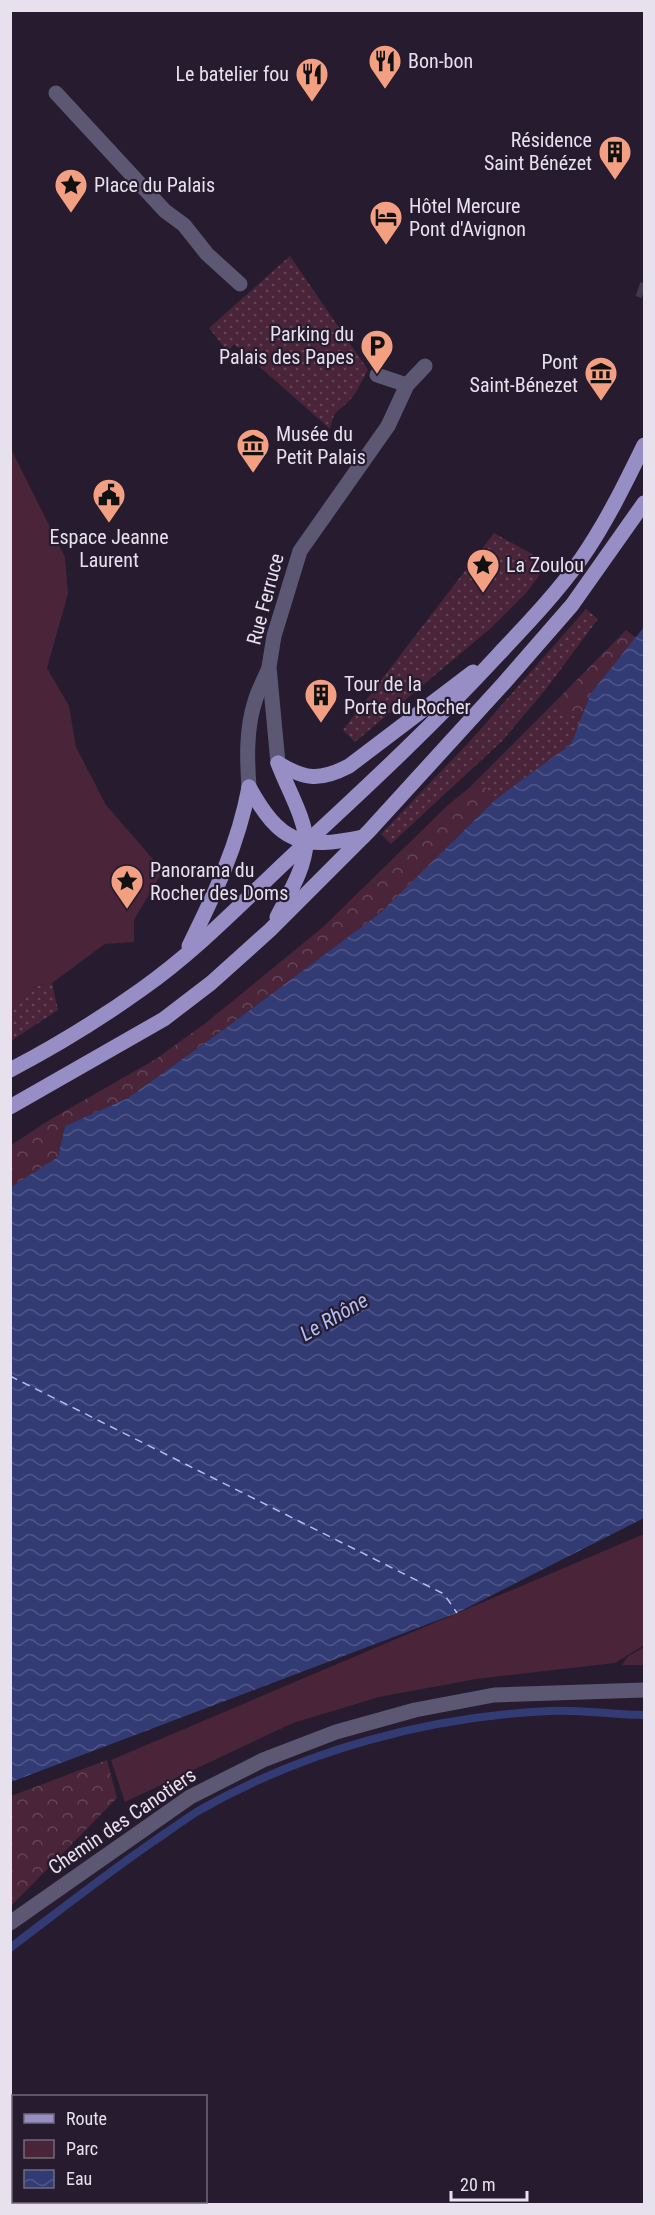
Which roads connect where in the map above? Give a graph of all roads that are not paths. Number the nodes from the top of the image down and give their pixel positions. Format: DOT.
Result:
graph roads {
  1 [pos="56,93"];
  2 [pos="240,284"];
  3 [pos="425,366"];
  4 [pos="377,375"];
  5 [pos="407,385"];
  6 [pos="645,445"];
  7 [pos="645,503"];
  8 [pos="513,640"];
  9 [pos="269,667"];
  10 [pos="278,763"];
  11 [pos="249,787"];
  12 [pos="363,837"];
  13 [pos="306,843"];
  14 [pos="270,930"];
  15 [pos="184,955"];
  16 [pos="10,1070"];
  17 [pos="10,1107"];
  18 [pos="645,1690"];
  19 [pos="10,1923"];
  1 -- 2 [label="street"];
  3 -- 5 [label="street, Rue Ferruce"];
  4 -- 5 [label="street"];
  5 -- 9 [label="street, Rue Ferruce"];
  6 -- 8 [label="main road"];
  7 -- 12 [label="main road"];
  8 -- 10 [label="main road"];
  8 -- 13 [label="main road"];
  9 -- 10 [label="street, Rue Ferruce"];
  9 -- 11 [label="street, Rue Ferruce"];
  10 -- 13 [label="main road"];
  11 -- 13 [label="main road"];
  11 -- 15 [label="main road"];
  12 -- 13 [label="main road"];
  12 -- 14 [label="main road"];
  13 -- 14 [label="main road"];
  13 -- 15 [label="main road"];
  14 -- 17 [label="main road"];
  15 -- 16 [label="main road"];
  18 -- 19 [label="street, Chemin des Canotiers"];
}
